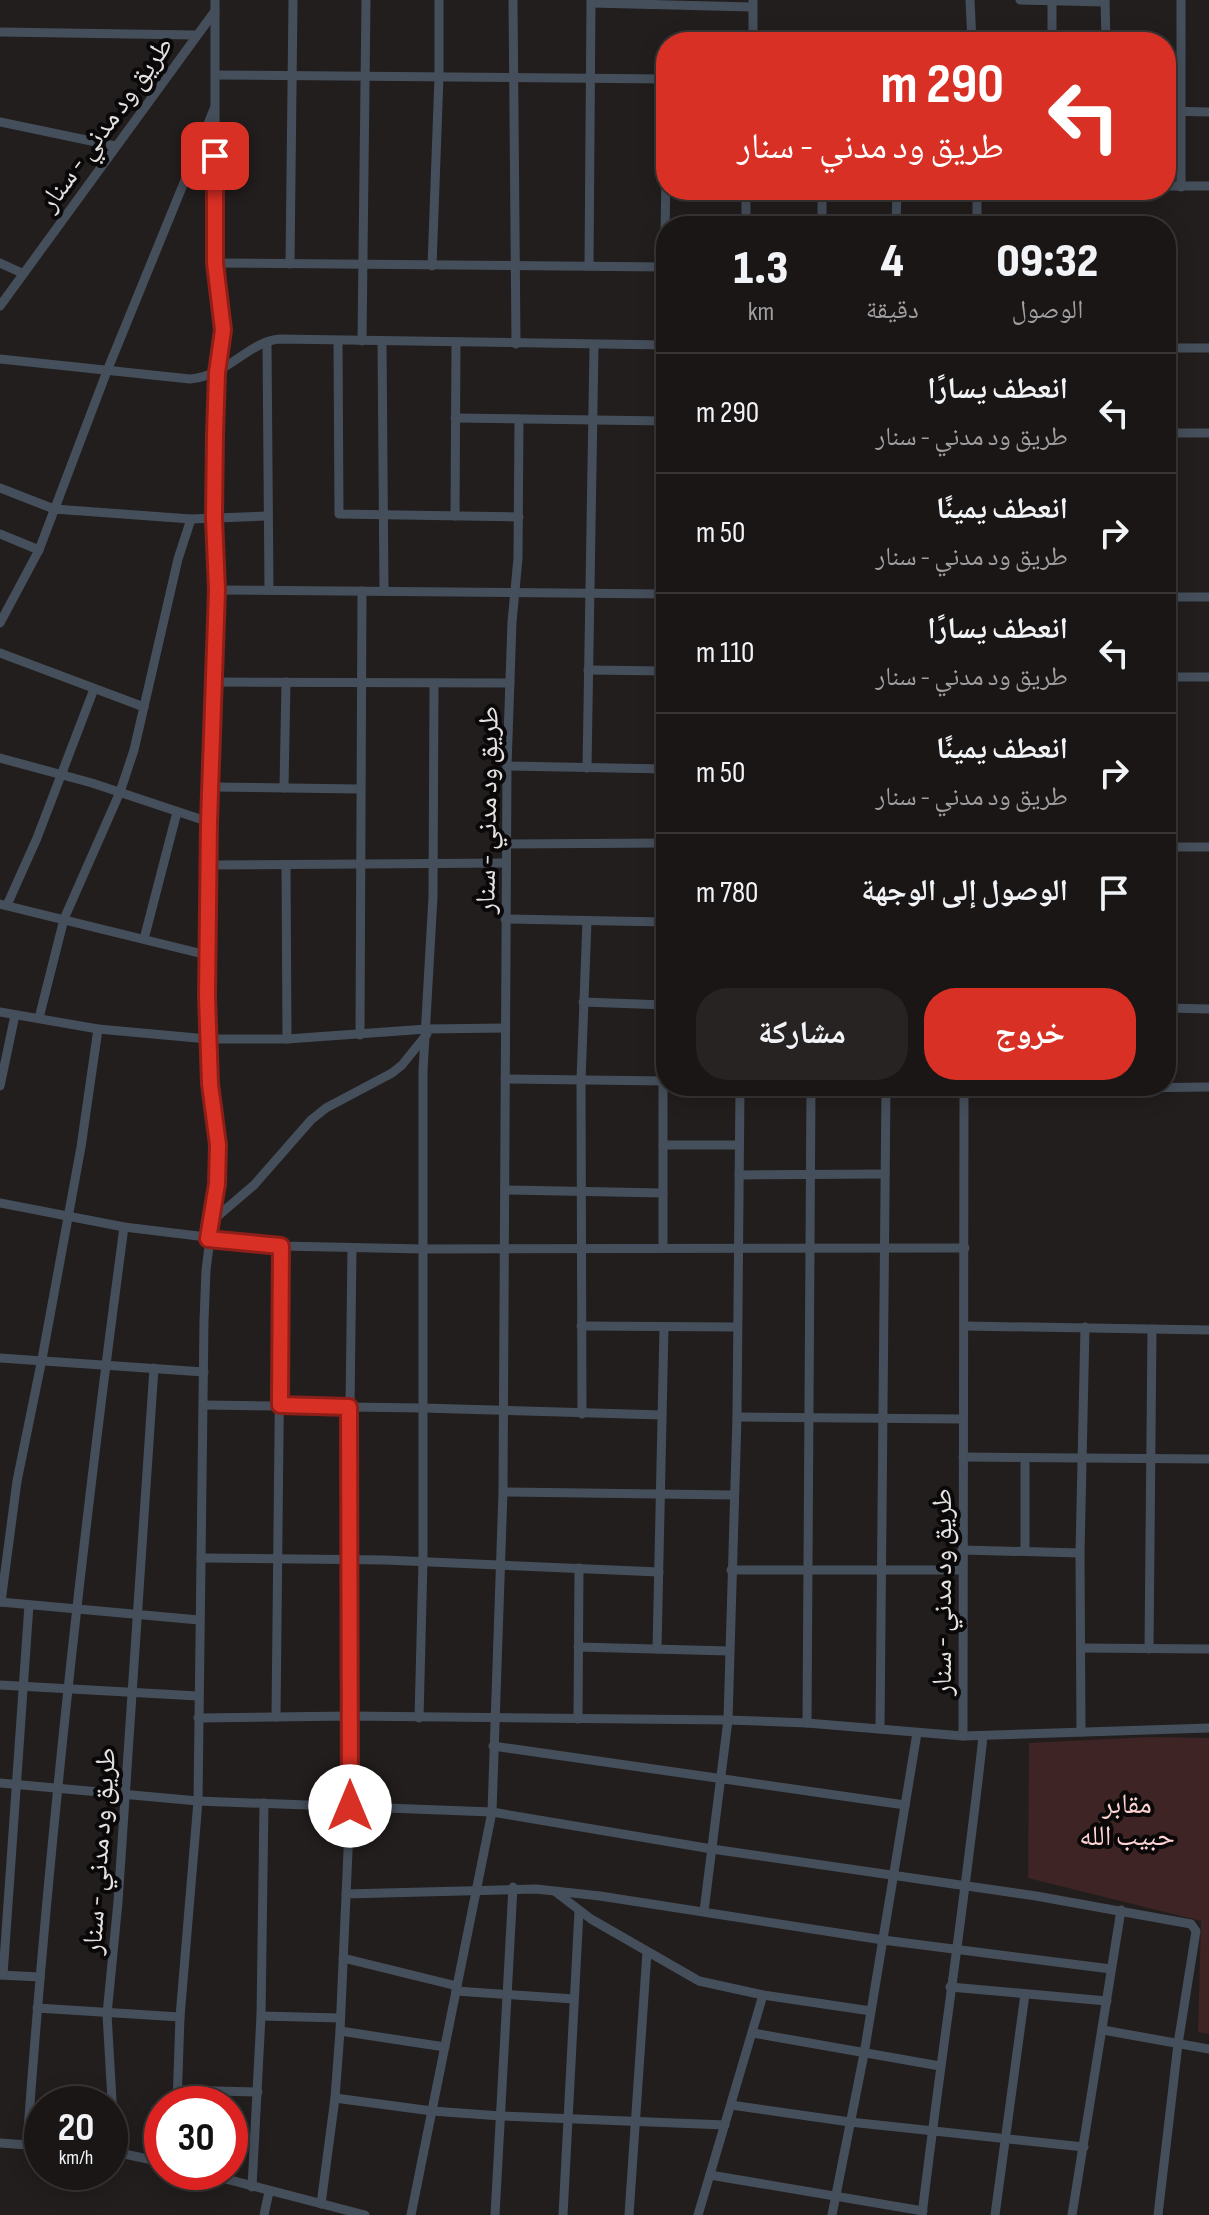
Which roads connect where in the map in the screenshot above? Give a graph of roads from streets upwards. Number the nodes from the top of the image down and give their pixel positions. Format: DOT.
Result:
graph roads {
  1 [pos="293,0"];
  2 [pos="366,0"];
  3 [pos="439,0"];
  4 [pos="513,0"];
  5 [pos="970,0"];
  6 [pos="1020,0"];
  7 [pos="1181,0"];
  8 [pos="591,1"];
  9 [pos="1052,1"];
  10 [pos="1105,1"];
  11 [pos="669,2"];
  12 [pos="753,4"];
  13 [pos="215,5"];
  14 [pos="0,32"];
  15 [pos="753,32"];
  16 [pos="972,32"];
  17 [pos="1052,32"];
  18 [pos="1106,32"];
  19 [pos="195,35"];
  20 [pos="216,75"];
  21 [pos="293,75"];
  22 [pos="365,75"];
  23 [pos="439,77"];
  24 [pos="515,78"];
  25 [pos="590,78"];
  26 [pos="656,79"];
  27 [pos="216,105"];
  28 [pos="1176,111"];
  29 [pos="1180,111"];
  30 [pos="1209,112"];
  31 [pos="0,122"];
  32 [pos="115,146"];
  33 [pos="1209,186"];
  34 [pos="1176,187"];
  35 [pos="1181,187"];
  36 [pos="0,263"];
  37 [pos="215,263"];
  38 [pos="290,264"];
  39 [pos="361,264"];
  40 [pos="432,266"];
  41 [pos="515,266"];
  42 [pos="589,266"];
  43 [pos="656,267"];
  44 [pos="22,273"];
  45 [pos="2,301"];
  46 [pos="338,341"];
  47 [pos="362,341"];
  48 [pos="382,341"];
  49 [pos="267,342"];
  50 [pos="456,344"];
  51 [pos="516,344"];
  52 [pos="656,345"];
  53 [pos="594,346"];
  54 [pos="1176,348"];
  55 [pos="1209,348"];
  56 [pos="0,359"];
  57 [pos="107,371"];
  58 [pos="217,373"];
  59 [pos="455,418"];
  60 [pos="519,419"];
  61 [pos="592,420"];
  62 [pos="656,421"];
  63 [pos="1176,433"];
  64 [pos="1209,433"];
  65 [pos="0,488"];
  66 [pos="54,509"];
  67 [pos="383,515"];
  68 [pos="266,516"];
  69 [pos="455,516"];
  70 [pos="519,517"];
  71 [pos="214,518"];
  72 [pos="191,519"];
  73 [pos="0,534"];
  74 [pos="39,550"];
  75 [pos="217,590"];
  76 [pos="269,590"];
  77 [pos="362,591"];
  78 [pos="384,591"];
  79 [pos="514,594"];
  80 [pos="589,594"];
  81 [pos="656,594"];
  82 [pos="1176,597"];
  83 [pos="1209,597"];
  84 [pos="0,623"];
  85 [pos="0,653"];
  86 [pos="588,670"];
  87 [pos="656,671"];
  88 [pos="1176,677"];
  89 [pos="1209,677"];
  90 [pos="214,682"];
  91 [pos="286,682"];
  92 [pos="360,682"];
  93 [pos="510,683"];
  94 [pos="434,684"];
  95 [pos="94,689"];
  96 [pos="144,707"];
  97 [pos="0,758"];
  98 [pos="507,766"];
  99 [pos="587,768"];
  100 [pos="656,769"];
  101 [pos="62,775"];
  102 [pos="211,787"];
  103 [pos="284,788"];
  104 [pos="359,789"];
  105 [pos="120,792"];
  106 [pos="177,812"];
  107 [pos="209,822"];
  108 [pos="656,843"];
  109 [pos="507,844"];
  110 [pos="1176,847"];
  111 [pos="1209,847"];
  112 [pos="506,863"];
  113 [pos="433,864"];
  114 [pos="208,865"];
  115 [pos="286,865"];
  116 [pos="360,865"];
  117 [pos="3,904"];
  118 [pos="64,919"];
  119 [pos="505,919"];
  120 [pos="587,921"];
  121 [pos="656,922"];
  122 [pos="144,939"];
  123 [pos="207,955"];
  124 [pos="583,1002"];
  125 [pos="656,1005"];
  126 [pos="1176,1008"];
  127 [pos="1209,1009"];
  128 [pos="0,1012"];
  129 [pos="15,1015"];
  130 [pos="39,1018"];
  131 [pos="505,1028"];
  132 [pos="98,1029"];
  133 [pos="427,1032"];
  134 [pos="360,1035"];
  135 [pos="208,1039"];
  136 [pos="287,1039"];
  137 [pos="505,1079"];
  138 [pos="581,1080"];
  139 [pos="656,1081"];
  140 [pos="0,1086"];
  141 [pos="1176,1087"];
  142 [pos="1209,1087"];
  143 [pos="665,1096"];
  144 [pos="740,1096"];
  145 [pos="811,1096"];
  146 [pos="886,1096"];
  147 [pos="964,1096"];
  148 [pos="663,1145"];
  149 [pos="739,1145"];
  150 [pos="811,1174"];
  151 [pos="885,1174"];
  152 [pos="739,1175"];
  153 [pos="505,1190"];
  154 [pos="583,1192"];
  155 [pos="663,1193"];
  156 [pos="0,1203"];
  157 [pos="68,1217"];
  158 [pos="212,1221"];
  159 [pos="124,1227"];
  160 [pos="208,1239"];
  161 [pos="281,1246"];
  162 [pos="581,1247"];
  163 [pos="352,1248"];
  164 [pos="506,1248"];
  165 [pos="663,1248"];
  166 [pos="884,1248"];
  167 [pos="965,1248"];
  168 [pos="423,1249"];
  169 [pos="738,1250"];
  170 [pos="809,1250"];
  171 [pos="581,1326"];
  172 [pos="964,1326"];
  173 [pos="664,1327"];
  174 [pos="737,1327"];
  175 [pos="1085,1327"];
  176 [pos="1152,1329"];
  177 [pos="1209,1330"];
  178 [pos="0,1358"];
  179 [pos="42,1359"];
  180 [pos="106,1364"];
  181 [pos="154,1368"];
  182 [pos="204,1372"];
  183 [pos="204,1405"];
  184 [pos="280,1405"];
  185 [pos="349,1407"];
  186 [pos="422,1408"];
  187 [pos="503,1412"];
  188 [pos="582,1414"];
  189 [pos="662,1415"];
  190 [pos="737,1417"];
  191 [pos="809,1418"];
  192 [pos="883,1419"];
  193 [pos="962,1419"];
  194 [pos="963,1457"];
  195 [pos="1025,1458"];
  196 [pos="1082,1458"];
  197 [pos="1150,1459"];
  198 [pos="1209,1459"];
  199 [pos="503,1492"];
  200 [pos="660,1494"];
  201 [pos="733,1495"];
  202 [pos="962,1550"];
  203 [pos="1025,1551"];
  204 [pos="1080,1553"];
  205 [pos="201,1558"];
  206 [pos="280,1559"];
  207 [pos="348,1559"];
  208 [pos="423,1561"];
  209 [pos="500,1566"];
  210 [pos="579,1568"];
  211 [pos="731,1570"];
  212 [pos="962,1570"];
  213 [pos="808,1571"];
  214 [pos="659,1572"];
  215 [pos="880,1572"];
  216 [pos="0,1602"];
  217 [pos="29,1605"];
  218 [pos="79,1610"];
  219 [pos="137,1614"];
  220 [pos="199,1620"];
  221 [pos="578,1647"];
  222 [pos="1081,1648"];
  223 [pos="657,1649"];
  224 [pos="1149,1649"];
  225 [pos="1209,1649"];
  226 [pos="729,1651"];
  227 [pos="0,1685"];
  228 [pos="22,1686"];
  229 [pos="69,1688"];
  230 [pos="132,1692"];
  231 [pos="198,1696"];
  232 [pos="350,1716"];
  233 [pos="276,1717"];
  234 [pos="198,1718"];
  235 [pos="419,1718"];
  236 [pos="493,1718"];
  237 [pos="578,1719"];
  238 [pos="728,1720"];
  239 [pos="807,1723"];
  240 [pos="1209,1728"];
  241 [pos="880,1729"];
  242 [pos="1081,1732"];
  243 [pos="917,1733"];
  244 [pos="963,1736"];
  245 [pos="983,1736"];
  246 [pos="493,1746"];
  247 [pos="721,1779"];
  248 [pos="0,1783"];
  249 [pos="15,1785"];
  250 [pos="58,1790"];
  251 [pos="124,1796"];
  252 [pos="198,1801"];
  253 [pos="264,1803"];
  254 [pos="905,1805"];
  255 [pos="350,1806"];
  256 [pos="492,1812"];
  257 [pos="712,1849"];
  258 [pos="5,1863"];
  259 [pos="895,1875"];
  260 [pos="967,1885"];
  261 [pos="513,1887"];
  262 [pos="476,1891"];
  263 [pos="557,1893"];
  264 [pos="346,1894"];
  265 [pos="1121,1910"];
  266 [pos="579,1911"];
  267 [pos="704,1911"];
  268 [pos="883,1940"];
  269 [pos="956,1949"];
  270 [pos="647,1952"];
  271 [pos="343,1958"];
  272 [pos="1111,1969"];
  273 [pos="2,1975"];
  274 [pos="40,1977"];
  275 [pos="950,1987"];
  276 [pos="456,1988"];
  277 [pos="1025,1994"];
  278 [pos="507,1995"];
  279 [pos="763,1995"];
  280 [pos="574,1999"];
  281 [pos="1107,2001"];
  282 [pos="37,2008"];
  283 [pos="871,2011"];
  284 [pos="107,2014"];
  285 [pos="261,2016"];
  286 [pos="180,2017"];
  287 [pos="340,2018"];
  288 [pos="1103,2030"];
  289 [pos="340,2031"];
  290 [pos="753,2033"];
  291 [pos="1178,2044"];
  292 [pos="445,2047"];
  293 [pos="1209,2049"];
  294 [pos="864,2054"];
  295 [pos="940,2066"];
  296 [pos="31,2086"];
  297 [pos="110,2086"];
  298 [pos="178,2086"];
  299 [pos="248,2092"];
  300 [pos="258,2092"];
  301 [pos="335,2098"];
  302 [pos="731,2105"];
  303 [pos="432,2111"];
  304 [pos="501,2116"];
  305 [pos="568,2118"];
  306 [pos="634,2121"];
  307 [pos="850,2122"];
  308 [pos="725,2125"];
  309 [pos="932,2131"];
  310 [pos="1005,2139"];
  311 [pos="0,2143"];
  312 [pos="24,2144"];
  313 [pos="1084,2147"];
  314 [pos="710,2175"];
  315 [pos="248,2186"];
  316 [pos="252,2187"];
  317 [pos="269,2192"];
  318 [pos="836,2196"];
  319 [pos="321,2204"];
  320 [pos="923,2213"];
  321 [pos="264,2215"];
  322 [pos="365,2215"];
  323 [pos="411,2215"];
  324 [pos="495,2215"];
  325 [pos="563,2215"];
  326 [pos="629,2215"];
  327 [pos="698,2215"];
  328 [pos="832,2215"];
  329 [pos="995,2215"];
  330 [pos="1072,2215"];
  331 [pos="1158,2215"];
  1 -- 21 [label="street"];
  2 -- 22 [label="street"];
  3 -- 23 [label="street"];
  4 -- 24 [label="street"];
  5 -- 16 [label="street"];
  6 -- 9 [label="street"];
  7 -- 29 [label="street"];
  8 -- 11 [label="street"];
  8 -- 25 [label="street"];
  9 -- 10 [label="street"];
  9 -- 17 [label="street"];
  10 -- 18 [label="street"];
  11 -- 12 [label="street"];
  12 -- 15 [label="street"];
  13 -- 19 [label="street, طريق ود مدني - سنار"];
  13 -- 20 [label="street, طريق ود مدني - سنار"];
  14 -- 19 [label="street"];
  19 -- 32 [label="street, طريق ود مدني - سنار"];
  20 -- 21 [label="street"];
  20 -- 27 [label="street, طريق ود مدني - سنار"];
  21 -- 22 [label="street"];
  21 -- 38 [label="street"];
  22 -- 23 [label="street"];
  22 -- 39 [label="street"];
  23 -- 24 [label="street"];
  23 -- 40 [label="street"];
  24 -- 25 [label="street"];
  24 -- 41 [label="street"];
  25 -- 26 [label="street"];
  25 -- 42 [label="street"];
  27 -- 37 [label="street, طريق ود مدني - سنار"];
  27 -- 57 [label="street, طريق ود مدني - سنار"];
  28 -- 29 [label="street"];
  29 -- 30 [label="street"];
  29 -- 35 [label="street"];
  31 -- 32 [label="street"];
  32 -- 44 [label="street, طريق ود مدني - سنار"];
  33 -- 35 [label="street"];
  34 -- 35 [label="street"];
  36 -- 44 [label="street"];
  37 -- 38 [label="street"];
  37 -- 58 [label="street, طريق ود مدني - سنار"];
  38 -- 39 [label="street"];
  39 -- 40 [label="street"];
  39 -- 47 [label="street"];
  40 -- 41 [label="street"];
  41 -- 42 [label="street"];
  41 -- 51 [label="street"];
  42 -- 43 [label="street"];
  44 -- 45 [label="street, طريق ود مدني - سنار"];
  46 -- 47 [label="street"];
  46 -- 49 [label="street"];
  46 -- 67 [label="street"];
  47 -- 48 [label="street"];
  48 -- 50 [label="street"];
  48 -- 67 [label="street"];
  49 -- 58 [label="street"];
  49 -- 68 [label="street"];
  50 -- 51 [label="street"];
  50 -- 59 [label="street"];
  51 -- 53 [label="street"];
  52 -- 53 [label="street"];
  53 -- 61 [label="street"];
  54 -- 55 [label="street"];
  56 -- 57 [label="street"];
  57 -- 58 [label="street"];
  57 -- 66 [label="street, طريق ود مدني - سنار"];
  58 -- 71 [label="street, طريق ود مدني - سنار"];
  59 -- 60 [label="street"];
  59 -- 69 [label="street"];
  60 -- 61 [label="street"];
  60 -- 70 [label="street, طريق ود مدني - سنار"];
  61 -- 62 [label="street"];
  61 -- 80 [label="street"];
  63 -- 64 [label="street"];
  65 -- 66 [label="street"];
  66 -- 72 [label="street"];
  66 -- 74 [label="street, طريق ود مدني - سنار"];
  67 -- 69 [label="street"];
  67 -- 78 [label="street"];
  68 -- 71 [label="street"];
  68 -- 76 [label="street"];
  69 -- 70 [label="street"];
  70 -- 79 [label="street, طريق ود مدني - سنار"];
  71 -- 72 [label="street"];
  71 -- 75 [label="street, طريق ود مدني - سنار"];
  72 -- 96 [label="street"];
  73 -- 74 [label="street"];
  74 -- 84 [label="street, طريق ود مدني - سنار"];
  75 -- 76 [label="street"];
  75 -- 90 [label="street, طريق ود مدني - سنار"];
  76 -- 77 [label="street"];
  77 -- 78 [label="street"];
  77 -- 92 [label="street"];
  78 -- 79 [label="street"];
  79 -- 80 [label="street"];
  79 -- 93 [label="street, طريق ود مدني - سنار"];
  80 -- 81 [label="street"];
  80 -- 86 [label="street"];
  82 -- 83 [label="street"];
  85 -- 95 [label="street"];
  86 -- 87 [label="street"];
  86 -- 99 [label="street"];
  88 -- 89 [label="street"];
  90 -- 91 [label="street"];
  90 -- 102 [label="street, طريق ود مدني - سنار"];
  91 -- 92 [label="street"];
  91 -- 103 [label="street"];
  92 -- 94 [label="street"];
  92 -- 104 [label="street"];
  93 -- 94 [label="street"];
  93 -- 98 [label="street, طريق ود مدني - سنار"];
  94 -- 113 [label="street"];
  95 -- 96 [label="street"];
  95 -- 101 [label="street"];
  96 -- 105 [label="street"];
  97 -- 101 [label="street"];
  98 -- 99 [label="street"];
  98 -- 109 [label="street, طريق ود مدني - سنار"];
  99 -- 100 [label="street"];
  101 -- 105 [label="street"];
  101 -- 117 [label="street"];
  102 -- 103 [label="street"];
  102 -- 107 [label="street, طريق ود مدني - سنار"];
  103 -- 104 [label="street"];
  104 -- 116 [label="street"];
  105 -- 106 [label="street"];
  105 -- 118 [label="street"];
  106 -- 107 [label="street"];
  106 -- 122 [label="street"];
  107 -- 114 [label="street, طريق ود مدني - سنار"];
  108 -- 109 [label="street"];
  109 -- 112 [label="street, طريق ود مدني - سنار"];
  110 -- 111 [label="street"];
  112 -- 113 [label="street"];
  112 -- 119 [label="street, طريق ود مدني - سنار"];
  113 -- 116 [label="street"];
  113 -- 133 [label="street"];
  114 -- 115 [label="street"];
  114 -- 123 [label="street, طريق ود مدني - سنار"];
  115 -- 116 [label="street"];
  115 -- 136 [label="street"];
  116 -- 134 [label="street"];
  117 -- 118 [label="street"];
  118 -- 122 [label="street"];
  118 -- 130 [label="street"];
  119 -- 120 [label="street"];
  119 -- 131 [label="street, طريق ود مدني - سنار"];
  120 -- 121 [label="street"];
  120 -- 124 [label="street"];
  122 -- 123 [label="street"];
  123 -- 135 [label="street, طريق ود مدني - سنار"];
  124 -- 125 [label="street"];
  124 -- 138 [label="street"];
  126 -- 127 [label="street"];
  128 -- 129 [label="street"];
  129 -- 130 [label="street"];
  129 -- 140 [label="street"];
  130 -- 132 [label="street"];
  131 -- 133 [label="street"];
  131 -- 137 [label="street, طريق ود مدني - سنار"];
  132 -- 135 [label="street"];
  132 -- 157 [label="street"];
  133 -- 134 [label="street"];
  133 -- 158 [label="street"];
  133 -- 168 [label="street"];
  134 -- 136 [label="street"];
  135 -- 136 [label="street"];
  135 -- 158 [label="street, طريق ود مدني - سنار"];
  137 -- 138 [label="street"];
  137 -- 153 [label="street, طريق ود مدني - سنار"];
  138 -- 139 [label="street"];
  138 -- 154 [label="street"];
  141 -- 142 [label="street"];
  143 -- 148 [label="street"];
  144 -- 149 [label="street"];
  145 -- 150 [label="street"];
  146 -- 151 [label="street"];
  147 -- 167 [label="street"];
  148 -- 149 [label="street"];
  148 -- 155 [label="street"];
  149 -- 152 [label="street"];
  150 -- 151 [label="street"];
  150 -- 152 [label="street"];
  150 -- 170 [label="street"];
  151 -- 166 [label="street"];
  152 -- 169 [label="street"];
  153 -- 154 [label="street"];
  153 -- 164 [label="street, طريق ود مدني - سنار"];
  154 -- 155 [label="street"];
  154 -- 162 [label="street"];
  155 -- 165 [label="street"];
  156 -- 157 [label="street"];
  157 -- 159 [label="street"];
  157 -- 179 [label="street"];
  158 -- 160 [label="street, طريق ود مدني - سنار"];
  159 -- 160 [label="street"];
  159 -- 180 [label="street, طريق ود مدني - سنار"];
  160 -- 161 [label="street"];
  160 -- 182 [label="street, طريق ود مدني - سنار"];
  161 -- 163 [label="street"];
  161 -- 184 [label="street"];
  162 -- 164 [label="street"];
  162 -- 165 [label="street"];
  162 -- 171 [label="street"];
  163 -- 168 [label="street"];
  163 -- 185 [label="street"];
  164 -- 168 [label="street"];
  164 -- 187 [label="street, طريق ود مدني - سنار"];
  165 -- 169 [label="street"];
  166 -- 167 [label="street"];
  166 -- 170 [label="street"];
  166 -- 192 [label="street"];
  167 -- 172 [label="street"];
  168 -- 186 [label="street"];
  169 -- 170 [label="street"];
  169 -- 174 [label="street"];
  170 -- 191 [label="street"];
  171 -- 173 [label="street"];
  171 -- 188 [label="street"];
  172 -- 175 [label="street"];
  172 -- 193 [label="street"];
  173 -- 174 [label="street"];
  173 -- 189 [label="street"];
  174 -- 190 [label="street"];
  175 -- 176 [label="street"];
  175 -- 196 [label="street"];
  176 -- 177 [label="street"];
  176 -- 197 [label="street"];
  178 -- 179 [label="street"];
  179 -- 180 [label="street"];
  179 -- 216 [label="street"];
  180 -- 181 [label="street"];
  180 -- 218 [label="street, طريق ود مدني - سنار"];
  181 -- 182 [label="street"];
  181 -- 219 [label="street, طريق ود مدني - سنار"];
  182 -- 183 [label="street, طريق ود مدني - سنار"];
  183 -- 184 [label="street"];
  183 -- 205 [label="street, طريق ود مدني - سنار"];
  184 -- 185 [label="street"];
  184 -- 206 [label="street"];
  185 -- 186 [label="street"];
  185 -- 207 [label="street"];
  186 -- 187 [label="street"];
  186 -- 208 [label="street"];
  187 -- 188 [label="street"];
  187 -- 199 [label="street, طريق ود مدني - سنار"];
  188 -- 189 [label="street"];
  189 -- 200 [label="street"];
  190 -- 191 [label="street"];
  190 -- 201 [label="street"];
  191 -- 192 [label="street"];
  191 -- 213 [label="street"];
  192 -- 193 [label="street"];
  192 -- 215 [label="street"];
  193 -- 194 [label="street"];
  194 -- 195 [label="street, طريق ود مدني - سنار"];
  194 -- 202 [label="street, طريق ود مدني - سنار"];
  195 -- 196 [label="street, طريق ود مدني - سنار"];
  195 -- 203 [label="street"];
  196 -- 197 [label="street, طريق ود مدني - سنار"];
  196 -- 204 [label="street"];
  197 -- 198 [label="street, طريق ود مدني - سنار"];
  197 -- 224 [label="street"];
  199 -- 200 [label="street"];
  199 -- 209 [label="street, طريق ود مدني - سنار"];
  200 -- 201 [label="street"];
  200 -- 214 [label="street"];
  201 -- 211 [label="street"];
  202 -- 203 [label="street"];
  202 -- 212 [label="street, طريق ود مدني - سنار"];
  203 -- 204 [label="street"];
  204 -- 222 [label="street"];
  205 -- 206 [label="street"];
  205 -- 220 [label="street, طريق ود مدني - سنار"];
  206 -- 207 [label="street"];
  206 -- 233 [label="street"];
  207 -- 208 [label="street"];
  207 -- 232 [label="street"];
  208 -- 209 [label="street"];
  208 -- 235 [label="street"];
  209 -- 210 [label="street"];
  209 -- 236 [label="street, طريق ود مدني - سنار"];
  210 -- 214 [label="street"];
  210 -- 221 [label="street"];
  211 -- 213 [label="street"];
  211 -- 226 [label="street"];
  212 -- 215 [label="street"];
  212 -- 244 [label="street, طريق ود مدني - سنار"];
  213 -- 215 [label="street"];
  213 -- 239 [label="street"];
  214 -- 223 [label="street"];
  215 -- 241 [label="street"];
  216 -- 217 [label="street"];
  217 -- 218 [label="street"];
  217 -- 228 [label="street, طريق ود مدني - سنار"];
  218 -- 219 [label="street"];
  218 -- 229 [label="street, طريق ود مدني - سنار"];
  219 -- 220 [label="street"];
  219 -- 230 [label="street, طريق ود مدني - سنار"];
  220 -- 231 [label="street, طريق ود مدني - سنار"];
  221 -- 223 [label="street"];
  221 -- 237 [label="street"];
  222 -- 224 [label="street"];
  222 -- 242 [label="street"];
  223 -- 226 [label="street"];
  224 -- 225 [label="street"];
  226 -- 238 [label="street"];
  227 -- 228 [label="street"];
  228 -- 229 [label="street"];
  228 -- 249 [label="street, طريق ود مدني - سنار"];
  229 -- 230 [label="street"];
  229 -- 250 [label="street, طريق ود مدني - سنار"];
  230 -- 231 [label="street"];
  230 -- 251 [label="street, طريق ود مدني - سنار"];
  231 -- 234 [label="street, طريق ود مدني - سنار"];
  232 -- 233 [label="street, طريق ود مدني - سنار"];
  232 -- 235 [label="street, طريق ود مدني - سنار"];
  232 -- 255 [label="street"];
  233 -- 234 [label="street, طريق ود مدني - سنار"];
  234 -- 252 [label="street, طريق ود مدني - سنار"];
  235 -- 236 [label="street, طريق ود مدني - سنار"];
  236 -- 237 [label="street, طريق ود مدني - سنار"];
  236 -- 246 [label="street, طريق ود مدني - سنار"];
  237 -- 238 [label="street, طريق ود مدني - سنار"];
  238 -- 239 [label="street, طريق ود مدني - سنار"];
  238 -- 247 [label="street"];
  239 -- 241 [label="street, طريق ود مدني - سنار"];
  240 -- 242 [label="street"];
  241 -- 243 [label="street, طريق ود مدني - سنار"];
  242 -- 245 [label="street"];
  243 -- 244 [label="street, طريق ود مدني - سنار"];
  243 -- 254 [label="street"];
  244 -- 245 [label="street"];
  245 -- 260 [label="street"];
  246 -- 247 [label="street"];
  246 -- 256 [label="street, طريق ود مدني - سنار"];
  247 -- 254 [label="street"];
  247 -- 257 [label="street"];
  248 -- 249 [label="street"];
  249 -- 250 [label="street"];
  249 -- 258 [label="street, طريق ود مدني - سنار"];
  250 -- 251 [label="street"];
  250 -- 274 [label="street, طريق ود مدني - سنار"];
  251 -- 252 [label="street"];
  251 -- 284 [label="street, طريق ود مدني - سنار"];
  252 -- 253 [label="street"];
  252 -- 286 [label="street, طريق ود مدني - سنار"];
  253 -- 255 [label="street"];
  253 -- 285 [label="street"];
  254 -- 259 [label="street"];
  255 -- 256 [label="street"];
  255 -- 264 [label="street"];
  256 -- 257 [label="street"];
  256 -- 262 [label="street, طريق ود مدني - سنار"];
  257 -- 259 [label="street"];
  257 -- 267 [label="street"];
  258 -- 273 [label="street, طريق ود مدني - سنار"];
  259 -- 260 [label="street"];
  259 -- 268 [label="street"];
  260 -- 265 [label="street"];
  260 -- 269 [label="street"];
  261 -- 262 [label="street"];
  261 -- 263 [label="street"];
  261 -- 278 [label="street"];
  262 -- 264 [label="street"];
  262 -- 276 [label="street, طريق ود مدني - سنار"];
  263 -- 266 [label="street"];
  263 -- 267 [label="street"];
  264 -- 271 [label="street"];
  265 -- 272 [label="street"];
  265 -- 291 [label="street"];
  266 -- 270 [label="street"];
  266 -- 280 [label="street"];
  267 -- 268 [label="street"];
  268 -- 269 [label="street"];
  268 -- 283 [label="street"];
  269 -- 272 [label="street"];
  269 -- 275 [label="street"];
  270 -- 279 [label="street"];
  270 -- 306 [label="street"];
  271 -- 276 [label="street"];
  271 -- 287 [label="street"];
  272 -- 281 [label="street"];
  273 -- 274 [label="street, طريق ود مدني - سنار"];
  274 -- 282 [label="street, طريق ود مدني - سنار"];
  275 -- 277 [label="street"];
  275 -- 295 [label="street"];
  276 -- 278 [label="street"];
  276 -- 292 [label="street, طريق ود مدني - سنار"];
  277 -- 281 [label="street"];
  277 -- 310 [label="street"];
  278 -- 280 [label="street"];
  278 -- 304 [label="street"];
  279 -- 283 [label="street"];
  279 -- 290 [label="street"];
  280 -- 305 [label="street"];
  281 -- 288 [label="street"];
  282 -- 284 [label="street"];
  282 -- 296 [label="street, طريق ود مدني - سنار"];
  283 -- 294 [label="street"];
  284 -- 286 [label="street"];
  284 -- 297 [label="street, طريق ود مدني - سنار"];
  285 -- 287 [label="street"];
  285 -- 300 [label="street"];
  286 -- 298 [label="street, طريق ود مدني - سنار"];
  287 -- 289 [label="street"];
  288 -- 291 [label="street"];
  288 -- 313 [label="street"];
  289 -- 292 [label="street"];
  289 -- 301 [label="street"];
  290 -- 294 [label="street"];
  290 -- 302 [label="street"];
  291 -- 293 [label="street"];
  291 -- 331 [label="street"];
  292 -- 303 [label="street, طريق ود مدني - سنار"];
  294 -- 295 [label="street"];
  294 -- 307 [label="street"];
  295 -- 309 [label="street"];
  299 -- 300 [label="street"];
  300 -- 316 [label="street"];
  301 -- 303 [label="street"];
  301 -- 319 [label="street"];
  302 -- 307 [label="street"];
  302 -- 308 [label="street"];
  303 -- 304 [label="street"];
  303 -- 323 [label="street, طريق ود مدني - سنار"];
  304 -- 305 [label="street"];
  304 -- 324 [label="street"];
  305 -- 306 [label="street"];
  305 -- 325 [label="street"];
  306 -- 308 [label="street"];
  306 -- 326 [label="street"];
  307 -- 309 [label="street"];
  307 -- 318 [label="street"];
  308 -- 314 [label="street"];
  309 -- 310 [label="street"];
  309 -- 320 [label="street"];
  310 -- 313 [label="street"];
  310 -- 329 [label="street"];
  311 -- 312 [label="street"];
  313 -- 330 [label="street"];
  314 -- 318 [label="street"];
  314 -- 327 [label="street"];
  315 -- 316 [label="street"];
  316 -- 317 [label="street"];
  317 -- 319 [label="street"];
  317 -- 321 [label="street"];
  318 -- 320 [label="street"];
  318 -- 328 [label="street"];
  319 -- 322 [label="street"];
}
